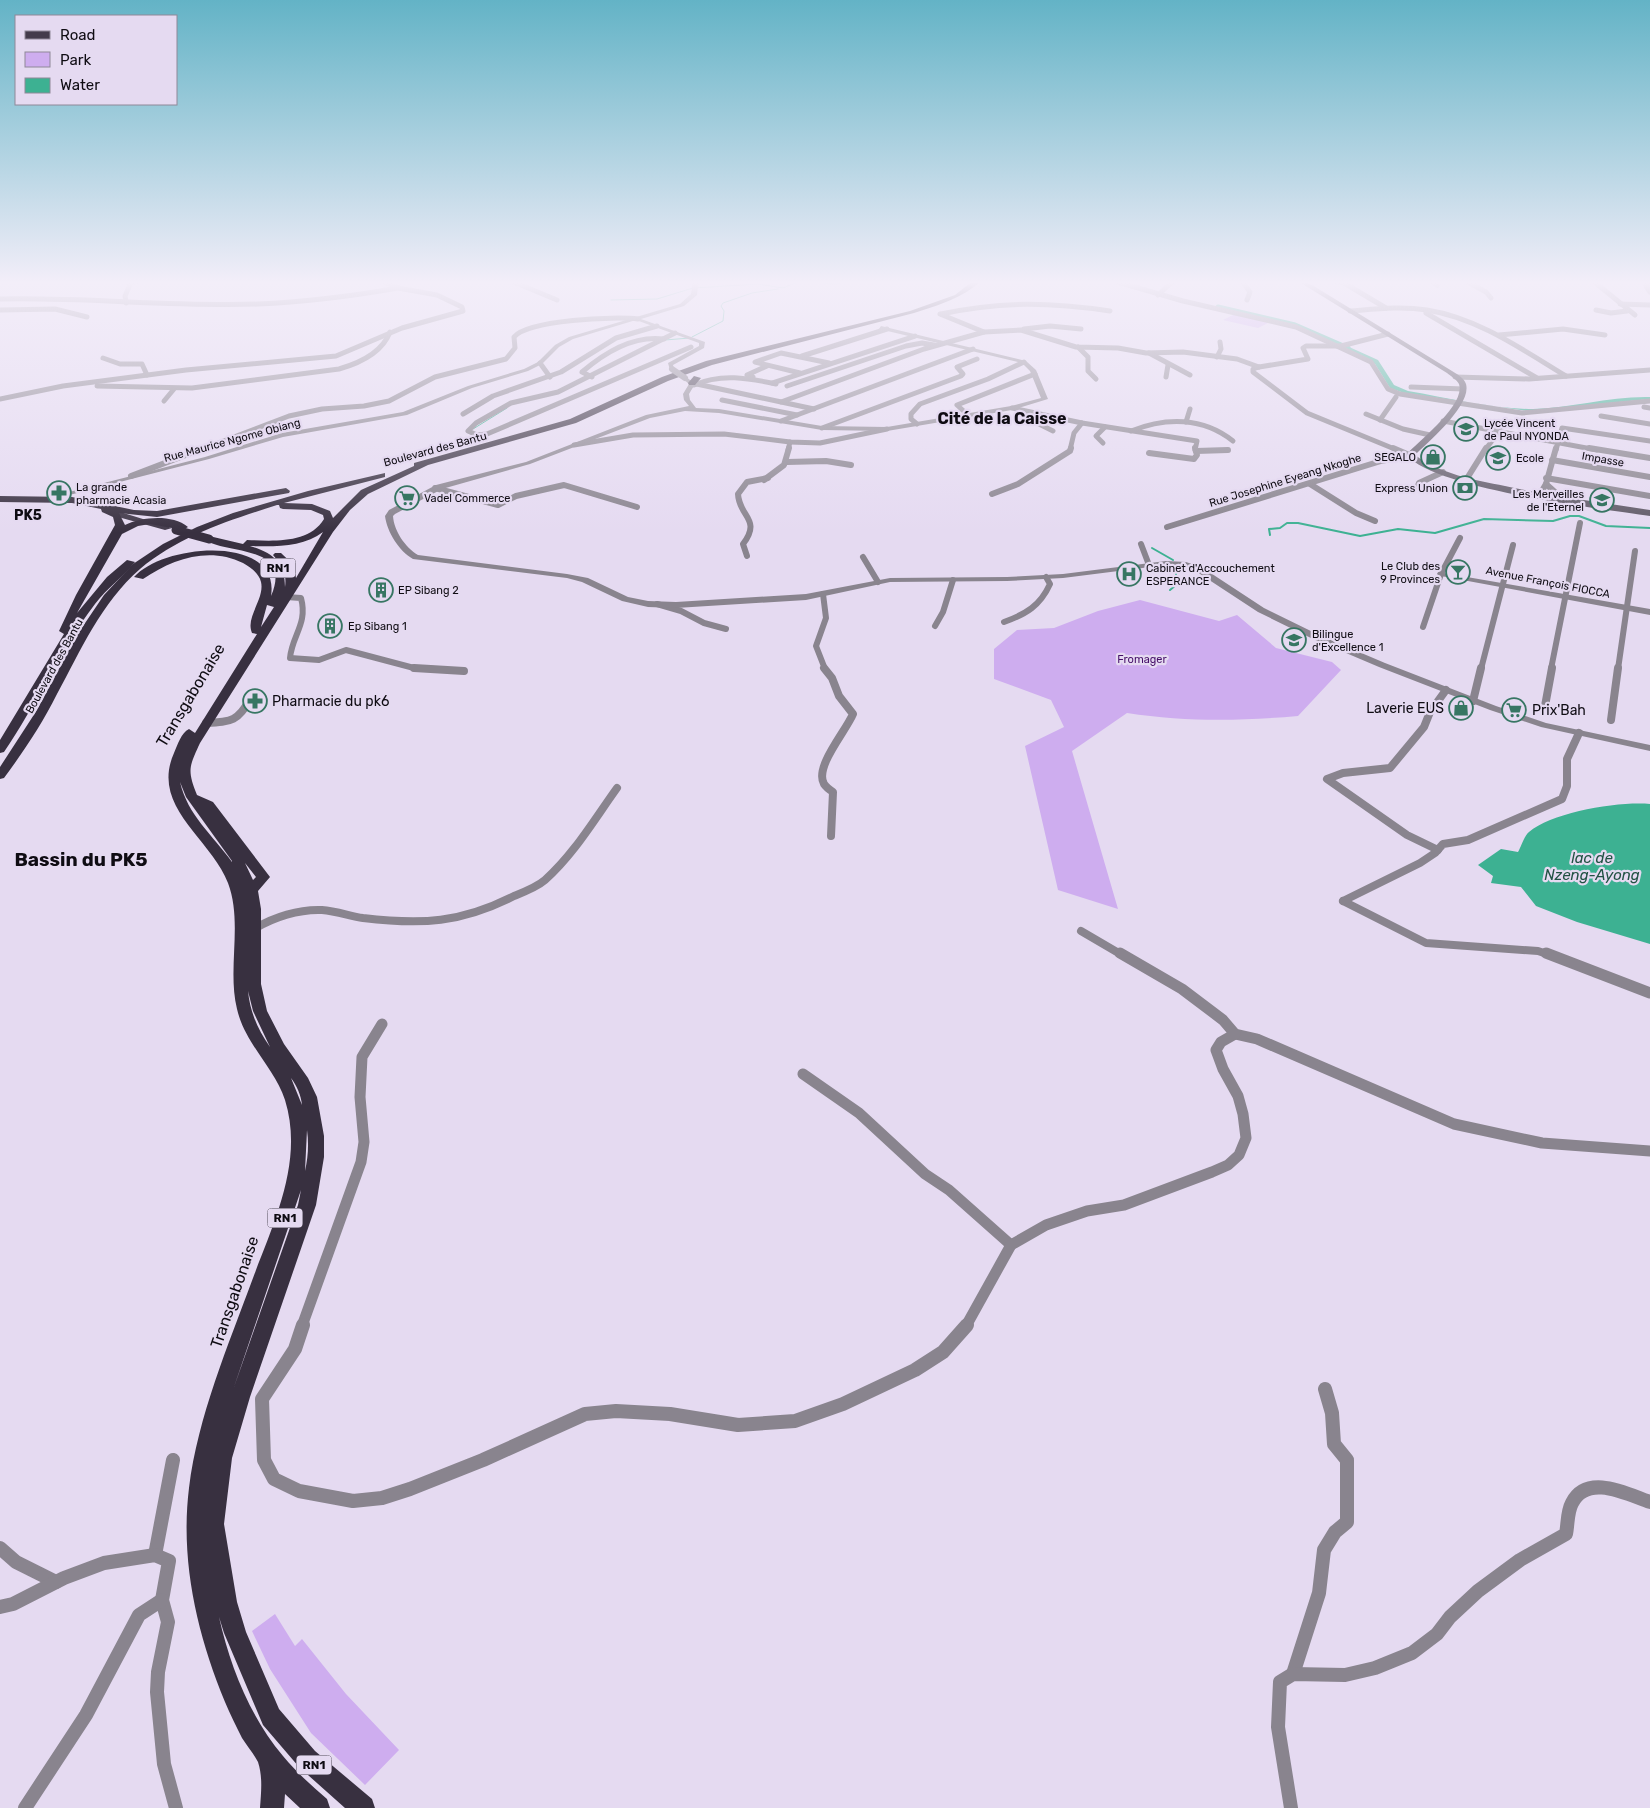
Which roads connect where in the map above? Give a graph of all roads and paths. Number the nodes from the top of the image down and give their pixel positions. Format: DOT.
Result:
graph roads {
  1 [pos="142,364"];
  2 [pos="263,364"];
  3 [pos="353,364"];
  4 [pos="485,364"];
  5 [pos="537,364"];
  6 [pos="541,364"];
  7 [pos="571,364"];
  8 [pos="592,364"];
  9 [pos="613,364"];
  10 [pos="648,364"];
  11 [pos="670,364"];
  12 [pos="693,364"];
  13 [pos="706,364"];
  14 [pos="729,364"];
  15 [pos="763,364"];
  16 [pos="827,364"];
  17 [pos="851,364"];
  18 [pos="881,364"];
  19 [pos="932,364"];
  20 [pos="964,364"];
  21 [pos="1019,364"];
  22 [pos="1027,364"];
  23 [pos="1088,364"];
  24 [pos="1252,364"];
  25 [pos="1276,364"];
  26 [pos="1373,364"];
  27 [pos="1436,364"];
  28 [pos="1514,364"];
  29 [pos="1547,364"];
  30 [pos="1168,365"];
  31 [pos="768,366"];
  32 [pos="1258,367"];
  33 [pos="1650,370"];
  34 [pos="800,373"];
  35 [pos="1035,374"];
  36 [pos="147,375"];
  37 [pos="589,376"];
  38 [pos="1190,376"];
  39 [pos="1566,376"];
  40 [pos="550,377"];
  41 [pos="753,377"];
  42 [pos="1166,377"];
  43 [pos="1456,377"];
  44 [pos="1537,378"];
  45 [pos="1096,379"];
  46 [pos="692,382"];
  47 [pos="602,383"];
  48 [pos="772,383"];
  49 [pos="62,386"];
  50 [pos="524,386"];
  51 [pos="787,386"];
  52 [pos="1411,387"];
  53 [pos="174,389"];
  54 [pos="1463,389"];
  55 [pos="808,390"];
  56 [pos="1396,397"];
  57 [pos="0,399"];
  58 [pos="722,400"];
  59 [pos="164,401"];
  60 [pos="1458,401"];
  61 [pos="1650,401"];
  62 [pos="781,402"];
  63 [pos="691,404"];
  64 [pos="492,408"];
  65 [pos="1012,408"];
  66 [pos="685,409"];
  67 [pos="706,409"];
  68 [pos="814,409"];
  69 [pos="1190,409"];
  70 [pos="1028,412"];
  71 [pos="463,414"];
  72 [pos="1366,414"];
  73 [pos="797,415"];
  74 [pos="968,415"];
  75 [pos="1601,416"];
  76 [pos="1380,420"];
  77 [pos="1443,421"];
  78 [pos="780,422"];
  79 [pos="1186,422"];
  80 [pos="1635,422"];
  81 [pos="1082,423"];
  82 [pos="917,424"];
  83 [pos="1503,424"];
  84 [pos="1650,424"];
  85 [pos="1105,427"];
  86 [pos="822,428"];
  87 [pos="888,430"];
  88 [pos="1053,430"];
  89 [pos="1131,431"];
  90 [pos="1497,432"];
  91 [pos="1430,435"];
  92 [pos="1632,438"];
  93 [pos="1233,441"];
  94 [pos="1650,441"];
  95 [pos="790,442"];
  96 [pos="1103,443"];
  97 [pos="1556,444"];
  98 [pos="574,445"];
  99 [pos="1228,450"];
  100 [pos="1196,451"];
  101 [pos="1149,453"];
  102 [pos="1410,455"];
  103 [pos="1650,458"];
  104 [pos="1552,460"];
  105 [pos="787,462"];
  106 [pos="425,463"];
  107 [pos="851,465"];
  108 [pos="397,467"];
  109 [pos="1443,472"];
  110 [pos="131,476"];
  111 [pos="1650,477"];
  112 [pos="768,478"];
  113 [pos="1466,480"];
  114 [pos="1546,481"];
  115 [pos="761,483"];
  116 [pos="1310,484"];
  117 [pos="435,488"];
  118 [pos="1417,488"];
  119 [pos="83,490"];
  120 [pos="992,494"];
  121 [pos="1540,494"];
  122 [pos="1650,496"];
  123 [pos="46,499"];
  124 [pos="1571,500"];
  125 [pos="0,501"];
  126 [pos="69,502"];
  127 [pos="636,507"];
  128 [pos="190,510"];
  129 [pos="114,513"];
  130 [pos="134,513"];
  131 [pos="1650,513"];
  132 [pos="158,520"];
  133 [pos="143,521"];
  134 [pos="1375,521"];
  135 [pos="1580,523"];
  136 [pos="174,527"];
  137 [pos="205,527"];
  138 [pos="1167,527"];
  139 [pos="118,532"];
  140 [pos="212,537"];
  141 [pos="1460,538"];
  142 [pos="321,542"];
  143 [pos="243,543"];
  144 [pos="1141,544"];
  145 [pos="1514,545"];
  146 [pos="252,550"];
  147 [pos="1635,551"];
  148 [pos="747,556"];
  149 [pos="862,556"];
  150 [pos="284,560"];
  151 [pos="1149,565"];
  152 [pos="1441,574"];
  153 [pos="1046,577"];
  154 [pos="952,580"];
  155 [pos="878,582"];
  156 [pos="1501,585"];
  157 [pos="823,594"];
  158 [pos="287,595"];
  159 [pos="1564,596"];
  160 [pos="657,604"];
  161 [pos="1627,608"];
  162 [pos="1650,612"];
  163 [pos="1004,622"];
  164 [pos="934,626"];
  165 [pos="1423,627"];
  166 [pos="726,629"];
  167 [pos="256,631"];
  168 [pos="58,653"];
  169 [pos="67,667"];
  170 [pos="464,671"];
  171 [pos="1446,690"];
  172 [pos="251,698"];
  173 [pos="1473,700"];
  174 [pos="1545,706"];
  175 [pos="1611,720"];
  176 [pos="206,723"];
  177 [pos="1580,733"];
  178 [pos="1650,748"];
  179 [pos="0,749"];
  180 [pos="0,775"];
  181 [pos="617,788"];
  182 [pos="831,836"];
  183 [pos="1438,850"];
  184 [pos="254,929"];
  185 [pos="1081,931"];
  186 [pos="1650,993"];
  187 [pos="382,1024"];
  188 [pos="1235,1034"];
  189 [pos="802,1074"];
  190 [pos="1650,1151"];
  191 [pos="1010,1245"];
  192 [pos="1325,1389"];
  193 [pos="240,1397"];
  194 [pos="262,1399"];
  195 [pos="173,1460"];
  196 [pos="1650,1502"];
  197 [pos="0,1548"];
  198 [pos="155,1555"];
  199 [pos="56,1582"];
  200 [pos="162,1600"];
  201 [pos="0,1607"];
  202 [pos="1293,1674"];
  203 [pos="269,1759"];
  204 [pos="25,1808"];
  205 [pos="176,1808"];
  206 [pos="272,1808"];
  207 [pos="318,1808"];
  208 [pos="363,1808"];
  209 [pos="1291,1808"];
  1 -- 36 [label="street"];
  2 -- 36 [label="street"];
  3 -- 53 [label="street"];
  4 -- 110 [label="street"];
  5 -- 110 [label="street, Rue Maurice Ngome Obiang"];
  6 -- 40 [label="street"];
  7 -- 40 [label="street"];
  8 -- 37 [label="street"];
  9 -- 37 [label="street"];
  10 -- 47 [label="street"];
  11 -- 46 [label="street, bridge"];
  12 -- 108 [label="highway, Boulevard des Bantu"];
  13 -- 106 [label="highway, Boulevard des Bantu"];
  14 -- 46 [label="highway"];
  15 -- 31 [label="street"];
  16 -- 34 [label="street"];
  17 -- 51 [label="street"];
  18 -- 55 [label="street"];
  19 -- 68 [label="street"];
  20 -- 86 [label="street"];
  21 -- 82 [label="street"];
  22 -- 35 [label="street"];
  23 -- 45 [label="street"];
  24 -- 32 [label="street"];
  25 -- 32 [label="street"];
  26 -- 60 [label="street"];
  27 -- 43 [label="main road"];
  28 -- 44 [label="street"];
  29 -- 39 [label="street"];
  30 -- 38 [label="street"];
  30 -- 42 [label="street"];
  31 -- 34 [label="street"];
  31 -- 41 [label="street"];
  32 -- 102 [label="street"];
  33 -- 39 [label="street"];
  34 -- 48 [label="street"];
  35 -- 65 [label="street"];
  35 -- 74 [label="street"];
  36 -- 49 [label="street"];
  37 -- 47 [label="street"];
  37 -- 47 [label="street"];
  39 -- 44 [label="street"];
  40 -- 50 [label="street"];
  43 -- 44 [label="street"];
  43 -- 54 [label="main road"];
  46 -- 48 [label="street"];
  46 -- 62 [label="street"];
  46 -- 63 [label="street"];
  48 -- 51 [label="street"];
  49 -- 53 [label="street"];
  49 -- 57 [label="street"];
  50 -- 64 [label="street"];
  50 -- 71 [label="street"];
  51 -- 55 [label="street"];
  52 -- 54 [label="street"];
  53 -- 59 [label="street"];
  54 -- 60 [label="main road"];
  55 -- 62 [label="street"];
  56 -- 76 [label="street"];
  58 -- 73 [label="street"];
  60 -- 61 [label="street"];
  60 -- 77 [label="main road"];
  62 -- 68 [label="street"];
  63 -- 66 [label="street"];
  63 -- 67 [label="street"];
  65 -- 70 [label="street"];
  65 -- 74 [label="street"];
  66 -- 67 [label="street"];
  66 -- 98 [label="street"];
  67 -- 78 [label="street"];
  68 -- 73 [label="street"];
  69 -- 79 [label="street"];
  70 -- 81 [label="street"];
  70 -- 88 [label="street"];
  72 -- 76 [label="street"];
  73 -- 78 [label="street"];
  74 -- 82 [label="street"];
  75 -- 80 [label="street"];
  76 -- 91 [label="street"];
  77 -- 90 [label="street"];
  77 -- 91 [label="main road"];
  78 -- 86 [label="street"];
  79 -- 89 [label="street"];
  79 -- 93 [label="street"];
  80 -- 84 [label="street"];
  80 -- 92 [label="street"];
  81 -- 85 [label="street"];
  81 -- 120 [label="street"];
  82 -- 87 [label="street"];
  83 -- 90 [label="street"];
  85 -- 89 [label="street"];
  85 -- 96 [label="street"];
  86 -- 87 [label="street"];
  87 -- 95 [label="street"];
  89 -- 100 [label="street"];
  90 -- 97 [label="street"];
  90 -- 113 [label="street"];
  91 -- 102 [label="main road"];
  92 -- 94 [label="street"];
  92 -- 97 [label="street"];
  95 -- 98 [label="street"];
  95 -- 105 [label="street"];
  97 -- 103 [label="street"];
  97 -- 104 [label="street"];
  98 -- 117 [label="street"];
  99 -- 100 [label="street"];
  100 -- 101 [label="street"];
  102 -- 109 [label="main road"];
  102 -- 116 [label="street, Rue Josephine Eyeang Nkoghe"];
  104 -- 111 [label="street, Impasse"];
  104 -- 114 [label="street"];
  105 -- 107 [label="street"];
  105 -- 112 [label="street"];
  106 -- 137 [label="highway, Boulevard des Bantu"];
  106 -- 142 [label="highway"];
  108 -- 128 [label="highway"];
  108 -- 168 [label="highway, Boulevard des Bantu"];
  109 -- 113 [label="main road"];
  109 -- 118 [label="street"];
  110 -- 119 [label="street, Rue Maurice Ngome Obiang"];
  112 -- 115 [label="street"];
  112 -- 148 [label="street"];
  113 -- 121 [label="main road"];
  114 -- 121 [label="street"];
  114 -- 122 [label="street"];
  114 -- 124 [label="street"];
  116 -- 134 [label="street"];
  116 -- 138 [label="street, Rue Josephine Eyeang Nkoghe"];
  117 -- 127 [label="street"];
  117 -- 160 [label="street"];
  119 -- 123 [label="street, Rue Maurice Ngome Obiang"];
  119 -- 126 [label="street"];
  121 -- 124 [label="main road"];
  123 -- 125 [label="highway, RN1"];
  123 -- 126 [label="highway, RN1"];
  124 -- 131 [label="main road"];
  125 -- 126 [label="highway, RN1"];
  126 -- 129 [label="highway, RN1"];
  126 -- 130 [label="highway, RN1"];
  128 -- 130 [label="highway"];
  128 -- 136 [label="highway"];
  129 -- 133 [label="main road, RN1"];
  129 -- 139 [label="highway"];
  130 -- 132 [label="main road, RN1"];
  132 -- 133 [label="highway"];
  132 -- 136 [label="highway, RN1"];
  133 -- 136 [label="main road, RN1"];
  133 -- 139 [label="highway"];
  135 -- 159 [label="street"];
  136 -- 140 [label="highway, RN1, bridge"];
  137 -- 143 [label="highway"];
  137 -- 169 [label="highway, Boulevard des Bantu"];
  139 -- 168 [label="highway"];
  140 -- 143 [label="highway, RN1"];
  140 -- 146 [label="highway, Transgabonaise / RN1"];
  141 -- 152 [label="street"];
  142 -- 150 [label="highway"];
  142 -- 158 [label="highway"];
  143 -- 150 [label="highway, RN1"];
  144 -- 151 [label="street"];
  145 -- 156 [label="street"];
  146 -- 150 [label="highway"];
  146 -- 167 [label="highway, Transgabonaise / RN1"];
  147 -- 161 [label="street"];
  149 -- 155 [label="street"];
  150 -- 158 [label="highway, Transgabonaise / RN1"];
  151 -- 153 [label="street"];
  151 -- 171 [label="street"];
  152 -- 156 [label="street, Avenue François FIOCCA"];
  152 -- 165 [label="street"];
  153 -- 154 [label="street"];
  153 -- 163 [label="street"];
  154 -- 155 [label="street"];
  154 -- 164 [label="street"];
  155 -- 157 [label="street"];
  156 -- 159 [label="street, Avenue François FIOCCA"];
  156 -- 173 [label="street"];
  157 -- 160 [label="street"];
  157 -- 182 [label="street"];
  158 -- 170 [label="street"];
  158 -- 176 [label="highway, Transgabonaise / RN1"];
  159 -- 161 [label="street, Avenue François FIOCCA"];
  159 -- 174 [label="street"];
  160 -- 166 [label="street"];
  161 -- 162 [label="street, Avenue François FIOCCA"];
  161 -- 175 [label="street"];
  167 -- 169 [label="highway"];
  167 -- 203 [label="highway, Transgabonaise / RN1"];
  168 -- 179 [label="highway, Boulevard des Bantu"];
  169 -- 180 [label="highway, Boulevard des Bantu"];
  171 -- 173 [label="street"];
  171 -- 183 [label="street"];
  172 -- 176 [label="street"];
  173 -- 177 [label="street"];
  176 -- 184 [label="highway, Transgabonaise / RN1"];
  177 -- 178 [label="street"];
  177 -- 183 [label="street"];
  181 -- 184 [label="street"];
  183 -- 186 [label="street"];
  184 -- 193 [label="highway, Transgabonaise / RN1"];
  185 -- 188 [label="street"];
  187 -- 194 [label="street"];
  188 -- 190 [label="street"];
  188 -- 191 [label="street"];
  189 -- 191 [label="street"];
  191 -- 194 [label="street"];
  192 -- 202 [label="street"];
  193 -- 194 [label="street"];
  193 -- 208 [label="highway, Transgabonaise / RN1"];
  195 -- 198 [label="street"];
  196 -- 202 [label="street"];
  197 -- 199 [label="street"];
  198 -- 199 [label="street"];
  198 -- 200 [label="street"];
  199 -- 201 [label="street"];
  200 -- 204 [label="street"];
  200 -- 205 [label="street"];
  202 -- 209 [label="street"];
  203 -- 206 [label="highway"];
  203 -- 207 [label="highway, Transgabonaise / RN1"];
}
